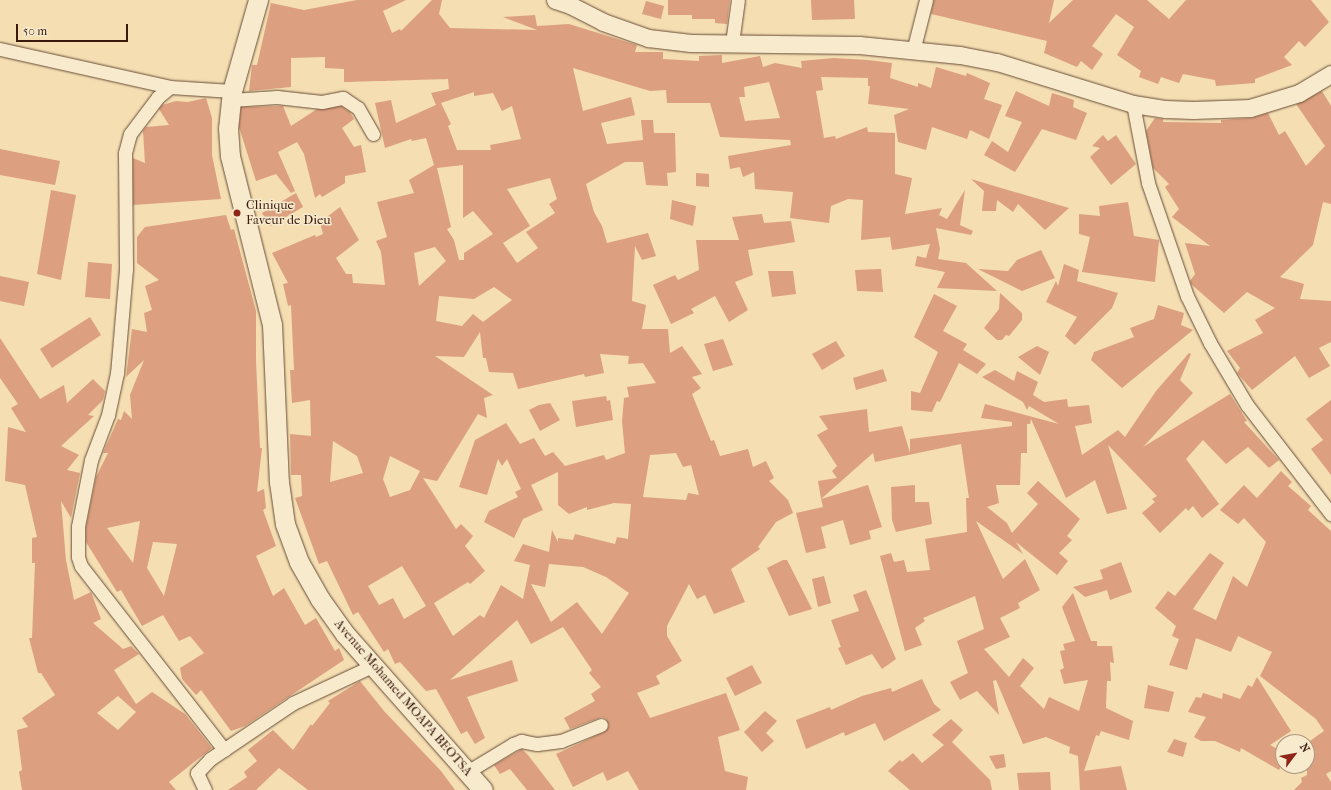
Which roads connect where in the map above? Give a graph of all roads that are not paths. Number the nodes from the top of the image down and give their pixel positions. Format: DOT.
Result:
graph roads {
  1 [pos="258,0"];
  2 [pos="738,0"];
  3 [pos="926,0"];
  4 [pos="565,2"];
  5 [pos="732,43"];
  6 [pos="0,49"];
  7 [pos="913,51"];
  8 [pos="1331,74"];
  9 [pos="170,87"];
  10 [pos="231,95"];
  11 [pos="1133,104"];
  12 [pos="373,134"];
  13 [pos="1331,514"];
  14 [pos="372,666"];
  15 [pos="600,725"];
  16 [pos="224,750"];
  17 [pos="467,772"];
  18 [pos="205,790"];
  19 [pos="483,790"];
  1 -- 10 [label="main road, Avenue Mohamed MOAPA BEOTSA"];
  2 -- 5 [label="street"];
  3 -- 7 [label="street"];
  4 -- 5 [label="street"];
  5 -- 7 [label="street"];
  6 -- 9 [label="street"];
  7 -- 11 [label="street"];
  8 -- 11 [label="street"];
  9 -- 10 [label="street"];
  9 -- 16 [label="street"];
  10 -- 12 [label="street"];
  10 -- 14 [label="main road, Avenue Mohamed MOAPA BEOTSA"];
  11 -- 13 [label="street"];
  14 -- 16 [label="street"];
  14 -- 17 [label="main road, Avenue Mohamed MOAPA BEOTSA"];
  15 -- 17 [label="street"];
  16 -- 18 [label="street"];
  17 -- 19 [label="main road, Avenue Mohamed MOAPA BEOTSA"];
}
